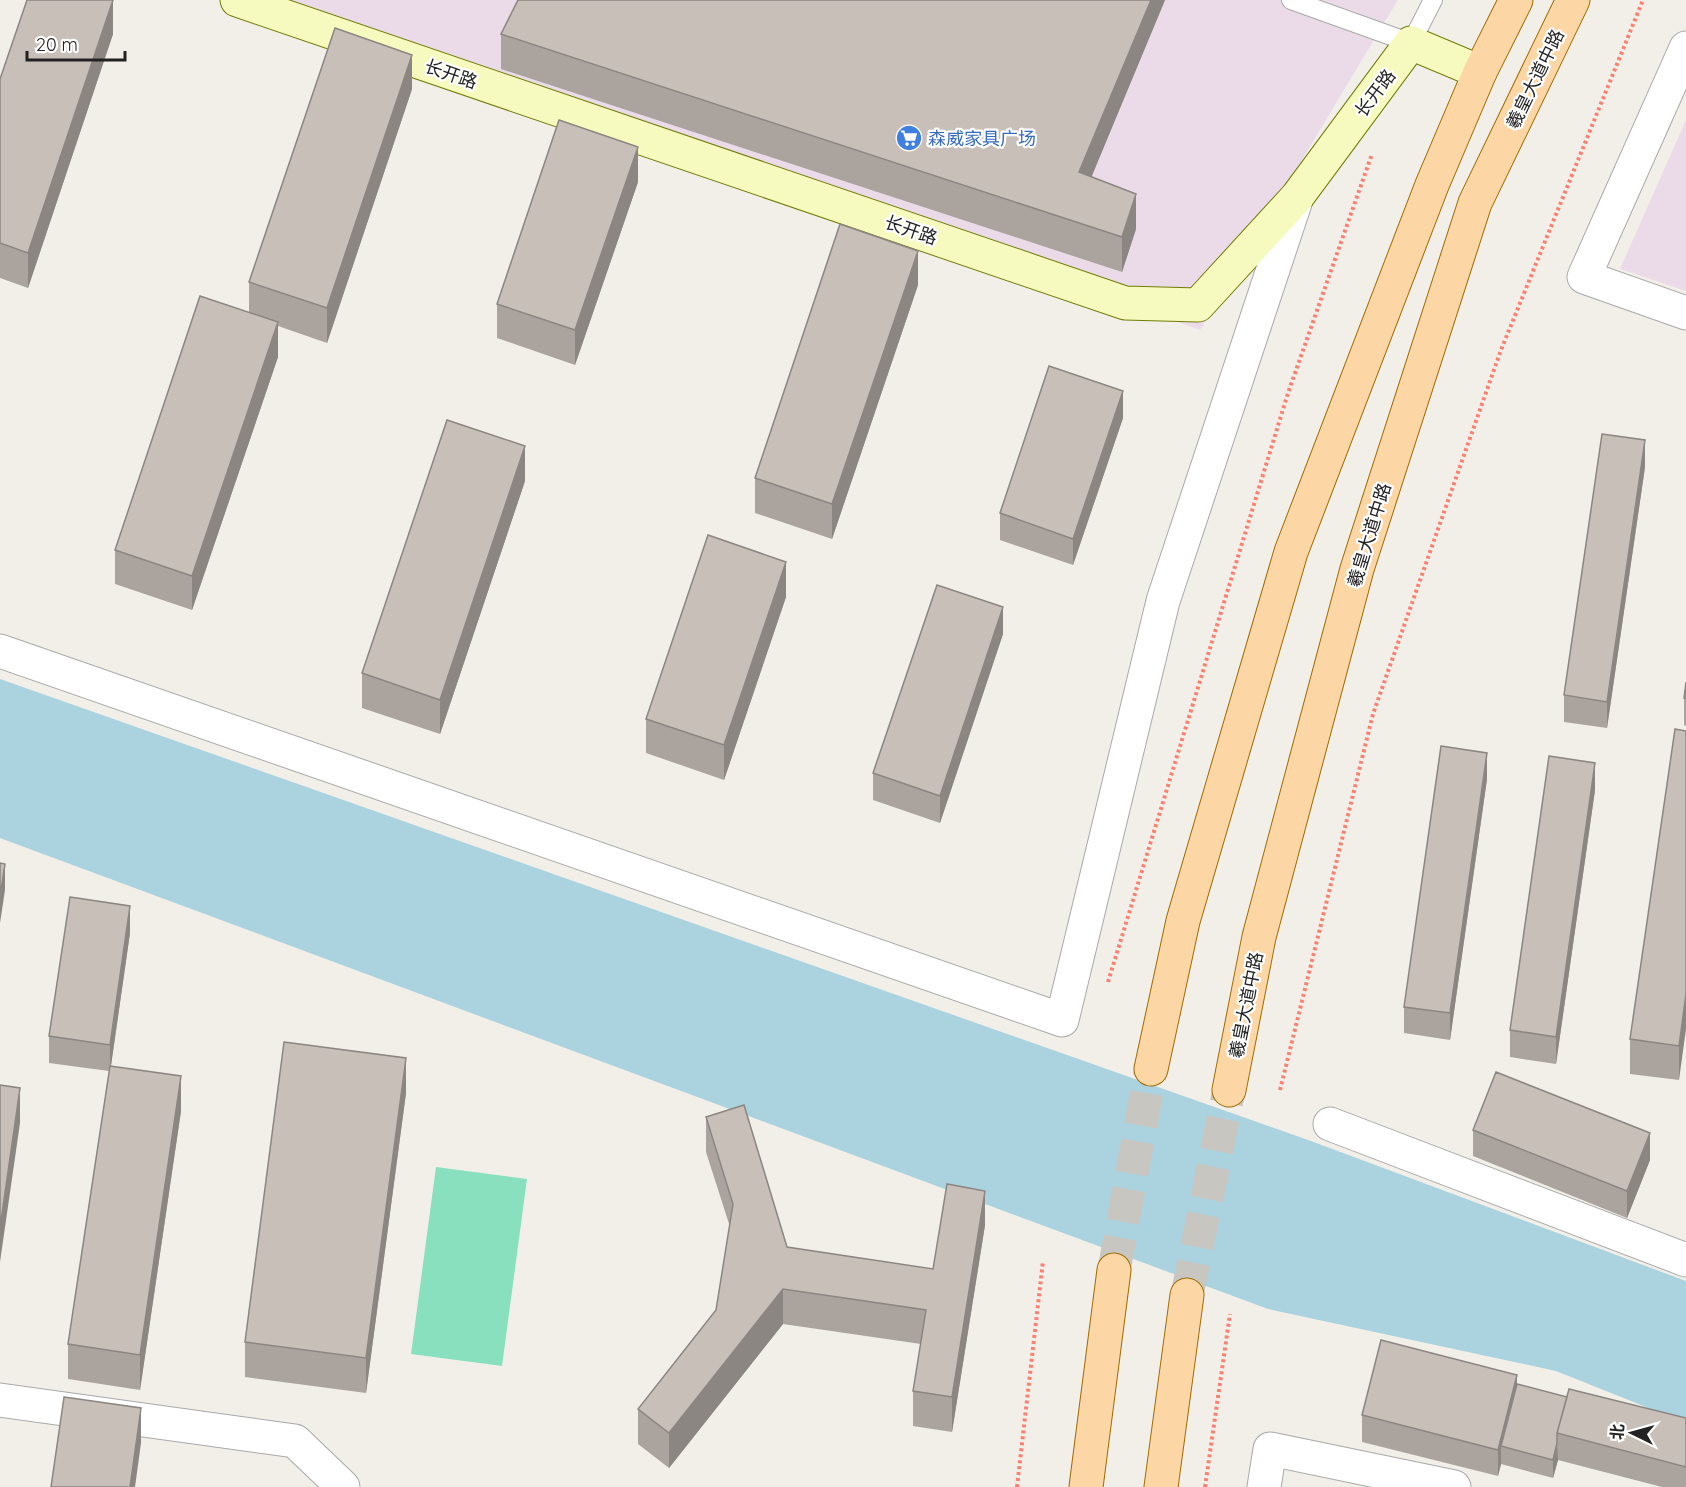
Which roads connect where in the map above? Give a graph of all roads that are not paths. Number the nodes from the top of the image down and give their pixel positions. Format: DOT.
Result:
graph roads {
  1 [pos="237,0"];
  2 [pos="1290,0"];
  3 [pos="1433,0"];
  4 [pos="1516,0"];
  5 [pos="1573,0"];
  6 [pos="1412,43"];
  7 [pos="1686,48"];
  8 [pos="1480,72"];
  9 [pos="1297,197"];
  10 [pos="1686,313"];
  11 [pos="0,651"];
  12 [pos="1151,1069"];
  13 [pos="1229,1090"];
  14 [pos="1330,1125"];
  15 [pos="1686,1260"];
  16 [pos="1114,1270"];
  17 [pos="1187,1295"];
  18 [pos="0,1400"];
  19 [pos="343,1487"];
  20 [pos="1086,1487"];
  21 [pos="1161,1487"];
  22 [pos="1264,1487"];
  23 [pos="1455,1487"];
  1 -- 9 [label="street, 长开路"];
  2 -- 6 [label="lane"];
  3 -- 6 [label="lane"];
  4 -- 8 [label="main road"];
  5 -- 13 [label="main road, 羲皇大道中路"];
  6 -- 8 [label="street"];
  6 -- 9 [label="street, 长开路"];
  7 -- 10 [label="street"];
  8 -- 12 [label="main road"];
  9 -- 11 [label="street"];
  14 -- 15 [label="street"];
  16 -- 20 [label="main road"];
  17 -- 21 [label="main road"];
  18 -- 19 [label="street"];
  22 -- 23 [label="street"];
}
